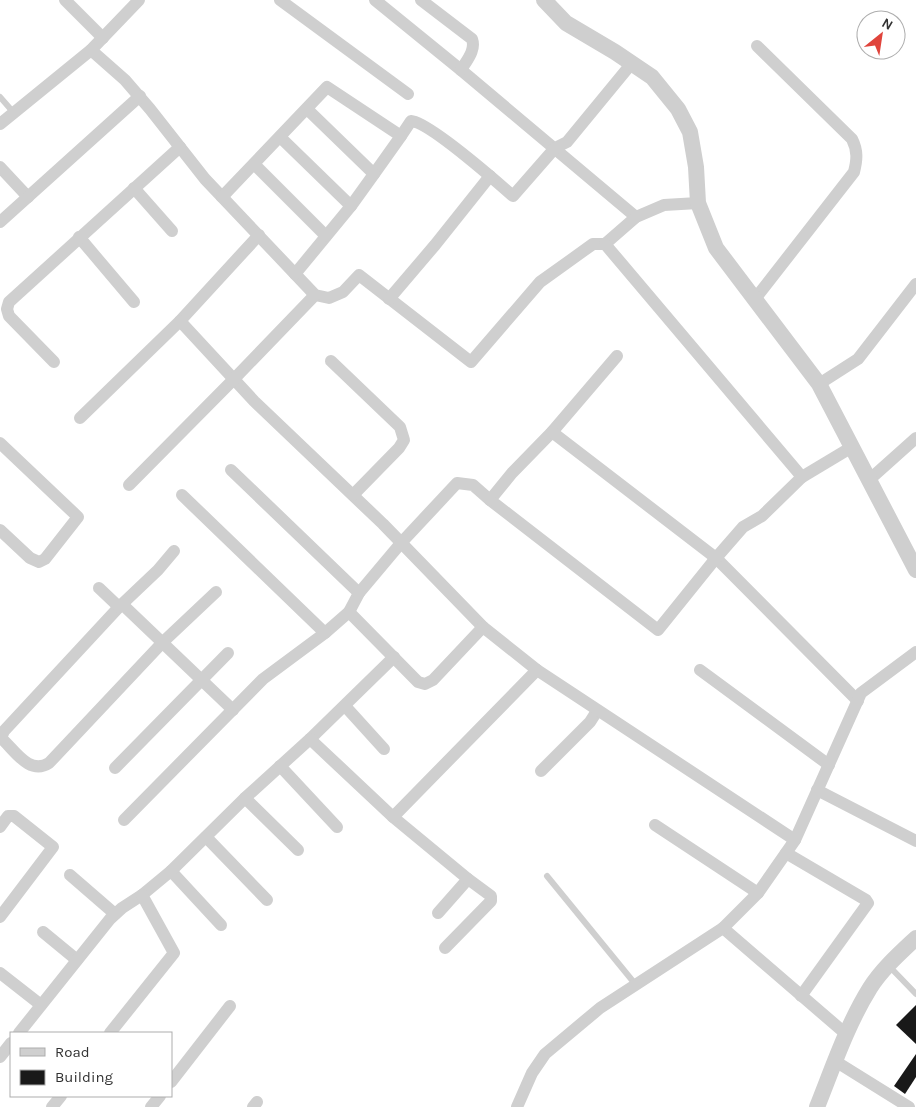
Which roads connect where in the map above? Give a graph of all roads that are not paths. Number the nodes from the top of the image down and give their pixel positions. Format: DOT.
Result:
graph roads {
  1 [pos="65,0"];
  2 [pos="280,0"];
  3 [pos="375,0"];
  4 [pos="421,0"];
  5 [pos="544,0"];
  6 [pos="136,1"];
  7 [pos="103,38"];
  8 [pos="757,46"];
  9 [pos="91,50"];
  10 [pos="632,63"];
  11 [pos="462,70"];
  12 [pos="408,94"];
  13 [pos="140,96"];
  14 [pos="0,97"];
  15 [pos="307,109"];
  16 [pos="14,113"];
  17 [pos="0,124"];
  18 [pos="401,136"];
  19 [pos="280,137"];
  20 [pos="180,147"];
  21 [pos="555,148"];
  22 [pos="254,164"];
  23 [pos="0,167"];
  24 [pos="374,174"];
  25 [pos="490,176"];
  26 [pos="134,188"];
  27 [pos="28,197"];
  28 [pos="222,197"];
  29 [pos="698,203"];
  30 [pos="351,206"];
  31 [pos="636,217"];
  32 [pos="0,222"];
  33 [pos="172,231"];
  34 [pos="260,236"];
  35 [pos="326,236"];
  36 [pos="79,237"];
  37 [pos="605,244"];
  38 [pos="295,274"];
  39 [pos="916,284"];
  40 [pos="315,294"];
  41 [pos="389,299"];
  42 [pos="755,299"];
  43 [pos="134,302"];
  44 [pos="4,305"];
  45 [pos="180,320"];
  46 [pos="617,356"];
  47 [pos="331,361"];
  48 [pos="54,362"];
  49 [pos="234,379"];
  50 [pos="819,384"];
  51 [pos="80,418"];
  52 [pos="552,432"];
  53 [pos="916,438"];
  54 [pos="0,443"];
  55 [pos="852,446"];
  56 [pos="231,470"];
  57 [pos="802,476"];
  58 [pos="869,480"];
  59 [pos="129,485"];
  60 [pos="182,495"];
  61 [pos="353,495"];
  62 [pos="490,500"];
  63 [pos="0,530"];
  64 [pos="401,542"];
  65 [pos="174,551"];
  66 [pos="716,558"];
  67 [pos="916,570"];
  68 [pos="99,588"];
  69 [pos="216,592"];
  70 [pos="359,593"];
  71 [pos="120,607"];
  72 [pos="349,612"];
  73 [pos="483,627"];
  74 [pos="325,633"];
  75 [pos="163,642"];
  76 [pos="916,652"];
  77 [pos="228,653"];
  78 [pos="394,658"];
  79 [pos="537,670"];
  80 [pos="700,670"];
  81 [pos="201,679"];
  82 [pos="858,701"];
  83 [pos="345,706"];
  84 [pos="233,710"];
  85 [pos="597,710"];
  86 [pos="310,739"];
  87 [pos="384,749"];
  88 [pos="829,765"];
  89 [pos="280,766"];
  90 [pos="114,768"];
  91 [pos="541,771"];
  92 [pos="818,790"];
  93 [pos="245,798"];
  94 [pos="393,818"];
  95 [pos="124,820"];
  96 [pos="655,825"];
  97 [pos="0,827"];
  98 [pos="337,827"];
  99 [pos="206,837"];
  100 [pos="795,840"];
  101 [pos="916,841"];
  102 [pos="298,850"];
  103 [pos="786,853"];
  104 [pos="170,871"];
  105 [pos="70,875"];
  106 [pos="547,876"];
  107 [pos="468,879"];
  108 [pos="758,893"];
  109 [pos="142,895"];
  110 [pos="267,900"];
  111 [pos="438,913"];
  112 [pos="115,914"];
  113 [pos="0,917"];
  114 [pos="220,925"];
  115 [pos="723,928"];
  116 [pos="43,932"];
  117 [pos="916,938"];
  118 [pos="445,948"];
  119 [pos="77,960"];
  120 [pos="888,965"];
  121 [pos="0,973"];
  122 [pos="636,985"];
  123 [pos="916,994"];
  124 [pos="801,996"];
  125 [pos="41,1005"];
  126 [pos="230,1006"];
  127 [pos="20,1032"];
  128 [pos="111,1032"];
  129 [pos="846,1034"];
  130 [pos="10,1044"];
  131 [pos="1,1054"];
  132 [pos="835,1061"];
  133 [pos="172,1081"];
  134 [pos="60,1097"];
  135 [pos="159,1097"];
  136 [pos="52,1107"];
  137 [pos="151,1107"];
  138 [pos="517,1107"];
  139 [pos="817,1107"];
  140 [pos="909,1107"];
  1 -- 7 [label="street"];
  2 -- 12 [label="street"];
  3 -- 11 [label="street"];
  4 -- 11 [label="street"];
  5 -- 10 [label="street"];
  6 -- 7 [label="street"];
  7 -- 9 [label="street"];
  8 -- 42 [label="street"];
  9 -- 13 [label="street"];
  9 -- 16 [label="street"];
  10 -- 21 [label="street"];
  10 -- 29 [label="street"];
  11 -- 21 [label="street"];
  13 -- 20 [label="street"];
  13 -- 27 [label="street"];
  14 -- 16 [label="lane"];
  15 -- 18 [label="street"];
  15 -- 19 [label="street"];
  15 -- 24 [label="street"];
  16 -- 17 [label="street"];
  18 -- 24 [label="street"];
  18 -- 25 [label="street"];
  19 -- 22 [label="street"];
  19 -- 30 [label="street"];
  20 -- 26 [label="street"];
  20 -- 28 [label="street"];
  21 -- 25 [label="street"];
  21 -- 31 [label="street"];
  22 -- 28 [label="street"];
  22 -- 35 [label="street"];
  23 -- 27 [label="street"];
  24 -- 30 [label="street"];
  25 -- 41 [label="street"];
  26 -- 33 [label="street"];
  26 -- 36 [label="street"];
  27 -- 32 [label="street"];
  28 -- 34 [label="street"];
  29 -- 31 [label="street"];
  29 -- 42 [label="street"];
  30 -- 35 [label="street"];
  31 -- 37 [label="street"];
  34 -- 38 [label="street"];
  34 -- 45 [label="street"];
  35 -- 38 [label="street"];
  36 -- 43 [label="street"];
  36 -- 44 [label="street"];
  37 -- 41 [label="street"];
  37 -- 57 [label="street"];
  38 -- 40 [label="street"];
  39 -- 50 [label="street"];
  40 -- 41 [label="street"];
  40 -- 49 [label="street"];
  42 -- 50 [label="street"];
  44 -- 48 [label="street"];
  45 -- 49 [label="street"];
  45 -- 51 [label="street"];
  46 -- 52 [label="street"];
  47 -- 61 [label="street"];
  49 -- 59 [label="street"];
  49 -- 61 [label="street"];
  50 -- 55 [label="street"];
  52 -- 62 [label="street"];
  52 -- 66 [label="street"];
  53 -- 58 [label="street"];
  54 -- 63 [label="street"];
  55 -- 57 [label="street"];
  55 -- 58 [label="street"];
  56 -- 70 [label="street"];
  57 -- 66 [label="street"];
  58 -- 67 [label="street"];
  60 -- 74 [label="street"];
  61 -- 64 [label="street"];
  62 -- 64 [label="street"];
  62 -- 66 [label="street"];
  64 -- 70 [label="street"];
  64 -- 73 [label="street"];
  65 -- 71 [label="street"];
  66 -- 82 [label="street"];
  68 -- 71 [label="street"];
  69 -- 75 [label="street"];
  70 -- 72 [label="street"];
  71 -- 75 [label="street"];
  71 -- 75 [label="street"];
  72 -- 74 [label="street"];
  72 -- 78 [label="street"];
  73 -- 78 [label="street"];
  73 -- 79 [label="street"];
  74 -- 84 [label="street"];
  75 -- 81 [label="street"];
  76 -- 82 [label="street"];
  77 -- 81 [label="street"];
  78 -- 83 [label="street"];
  79 -- 85 [label="street"];
  79 -- 94 [label="street"];
  80 -- 88 [label="street"];
  81 -- 84 [label="street"];
  81 -- 90 [label="street"];
  82 -- 88 [label="street"];
  83 -- 86 [label="street"];
  83 -- 87 [label="street"];
  84 -- 95 [label="street"];
  85 -- 91 [label="street"];
  85 -- 100 [label="street"];
  86 -- 89 [label="street"];
  86 -- 94 [label="street"];
  88 -- 92 [label="street"];
  89 -- 93 [label="street"];
  89 -- 98 [label="street"];
  92 -- 100 [label="street"];
  92 -- 101 [label="street"];
  93 -- 99 [label="street"];
  93 -- 102 [label="street"];
  94 -- 107 [label="street"];
  96 -- 108 [label="street"];
  97 -- 113 [label="street"];
  99 -- 104 [label="street"];
  99 -- 110 [label="street"];
  100 -- 103 [label="street"];
  103 -- 108 [label="street"];
  103 -- 124 [label="street"];
  104 -- 109 [label="street"];
  104 -- 114 [label="street"];
  105 -- 112 [label="street"];
  106 -- 122 [label="lane"];
  107 -- 111 [label="street"];
  107 -- 118 [label="street"];
  108 -- 115 [label="street"];
  109 -- 112 [label="street"];
  109 -- 128 [label="street"];
  112 -- 119 [label="street"];
  115 -- 122 [label="street"];
  115 -- 124 [label="street"];
  116 -- 119 [label="street"];
  117 -- 120 [label="street"];
  119 -- 125 [label="street"];
  120 -- 123 [label="lane"];
  120 -- 129 [label="street"];
  121 -- 125 [label="street"];
  122 -- 138 [label="street"];
  124 -- 129 [label="street"];
  125 -- 127 [label="street"];
  126 -- 133 [label="street"];
  129 -- 132 [label="street"];
  130 -- 131 [label="street"];
  132 -- 139 [label="street"];
  132 -- 140 [label="street"];
  134 -- 136 [label="street"];
  135 -- 137 [label="street"];
}
